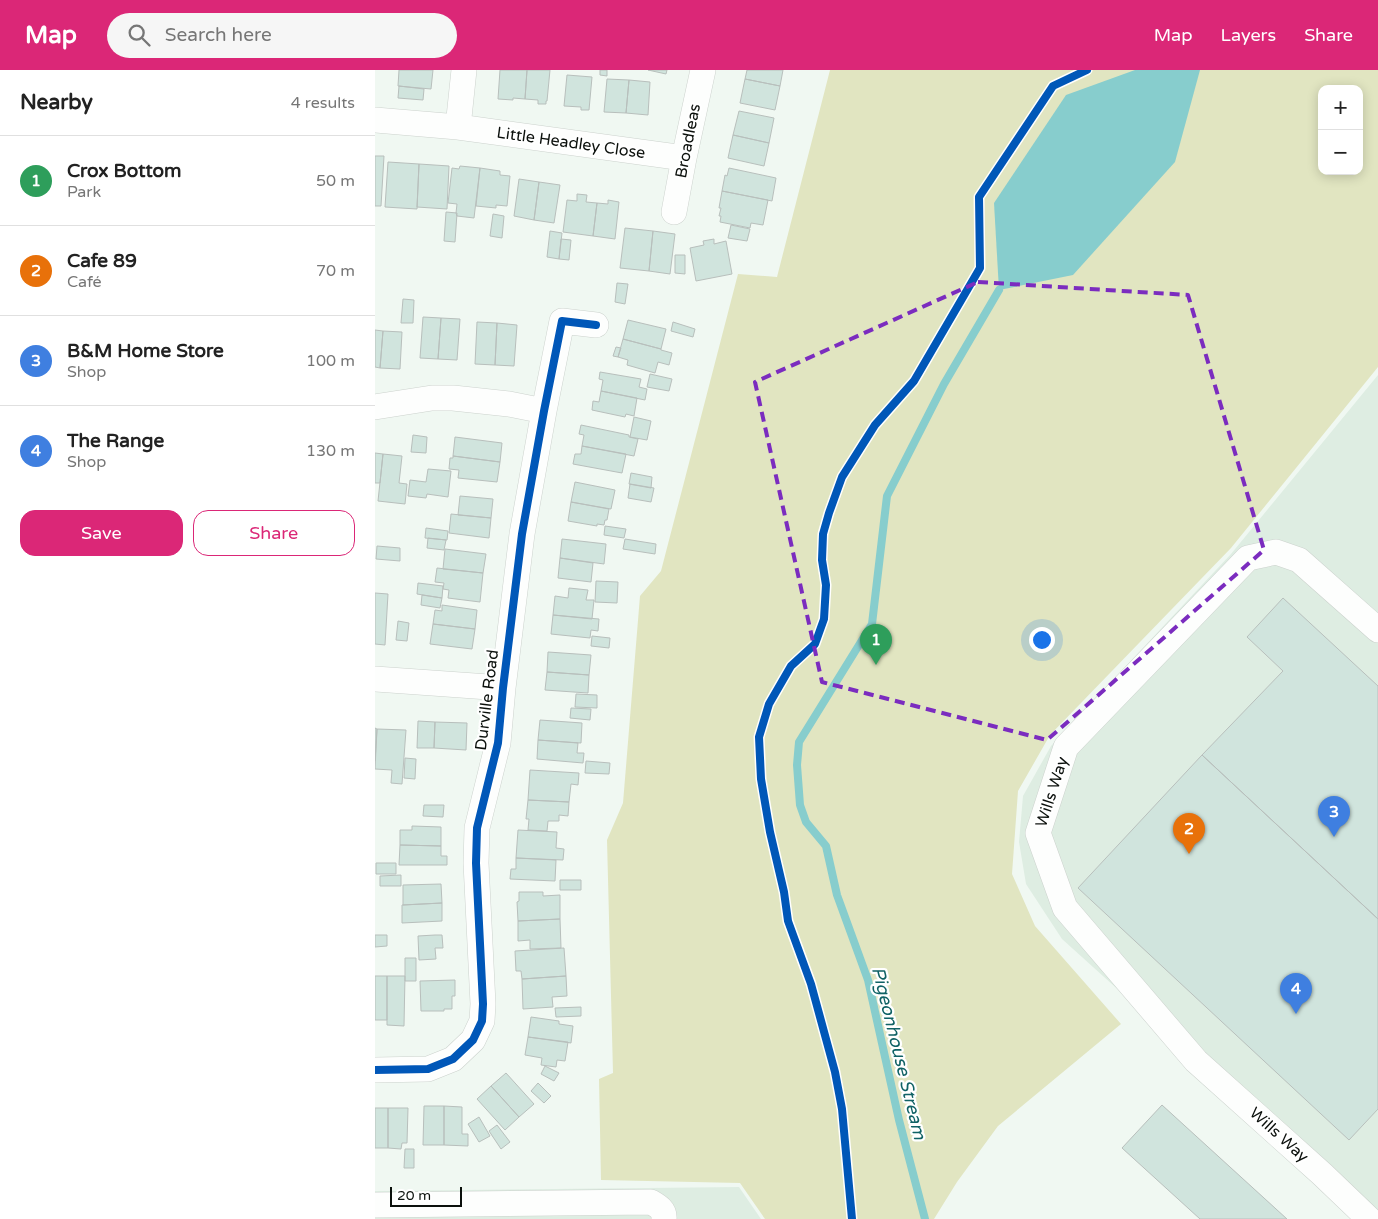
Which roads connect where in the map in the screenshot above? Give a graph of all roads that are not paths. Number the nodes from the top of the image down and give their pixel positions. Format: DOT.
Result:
graph roads {
  1 [pos="464,70"];
  2 [pos="703,70"];
  3 [pos="375,120"];
  4 [pos="458,127"];
  5 [pos="684,158"];
  6 [pos="674,212"];
  7 [pos="596,325"];
  8 [pos="375,407"];
  9 [pos="544,411"];
  10 [pos="1378,630"];
  11 [pos="375,679"];
  12 [pos="503,688"];
  13 [pos="375,1070"];
  14 [pos="375,1205"];
  15 [pos="664,1219"];
  16 [pos="1369,1219"];
  1 -- 4 [label="street"];
  2 -- 5 [label="street, Broadleas"];
  3 -- 4 [label="street, Little Headley Close"];
  4 -- 5 [label="street, Little Headley Close"];
  5 -- 6 [label="street, Broadleas"];
  7 -- 9 [label="street, Durville Road"];
  8 -- 9 [label="street"];
  9 -- 12 [label="street, Durville Road"];
  10 -- 16 [label="street, Wills Way"];
  11 -- 12 [label="street"];
  12 -- 13 [label="street, Durville Road"];
  14 -- 15 [label="street"];
}
